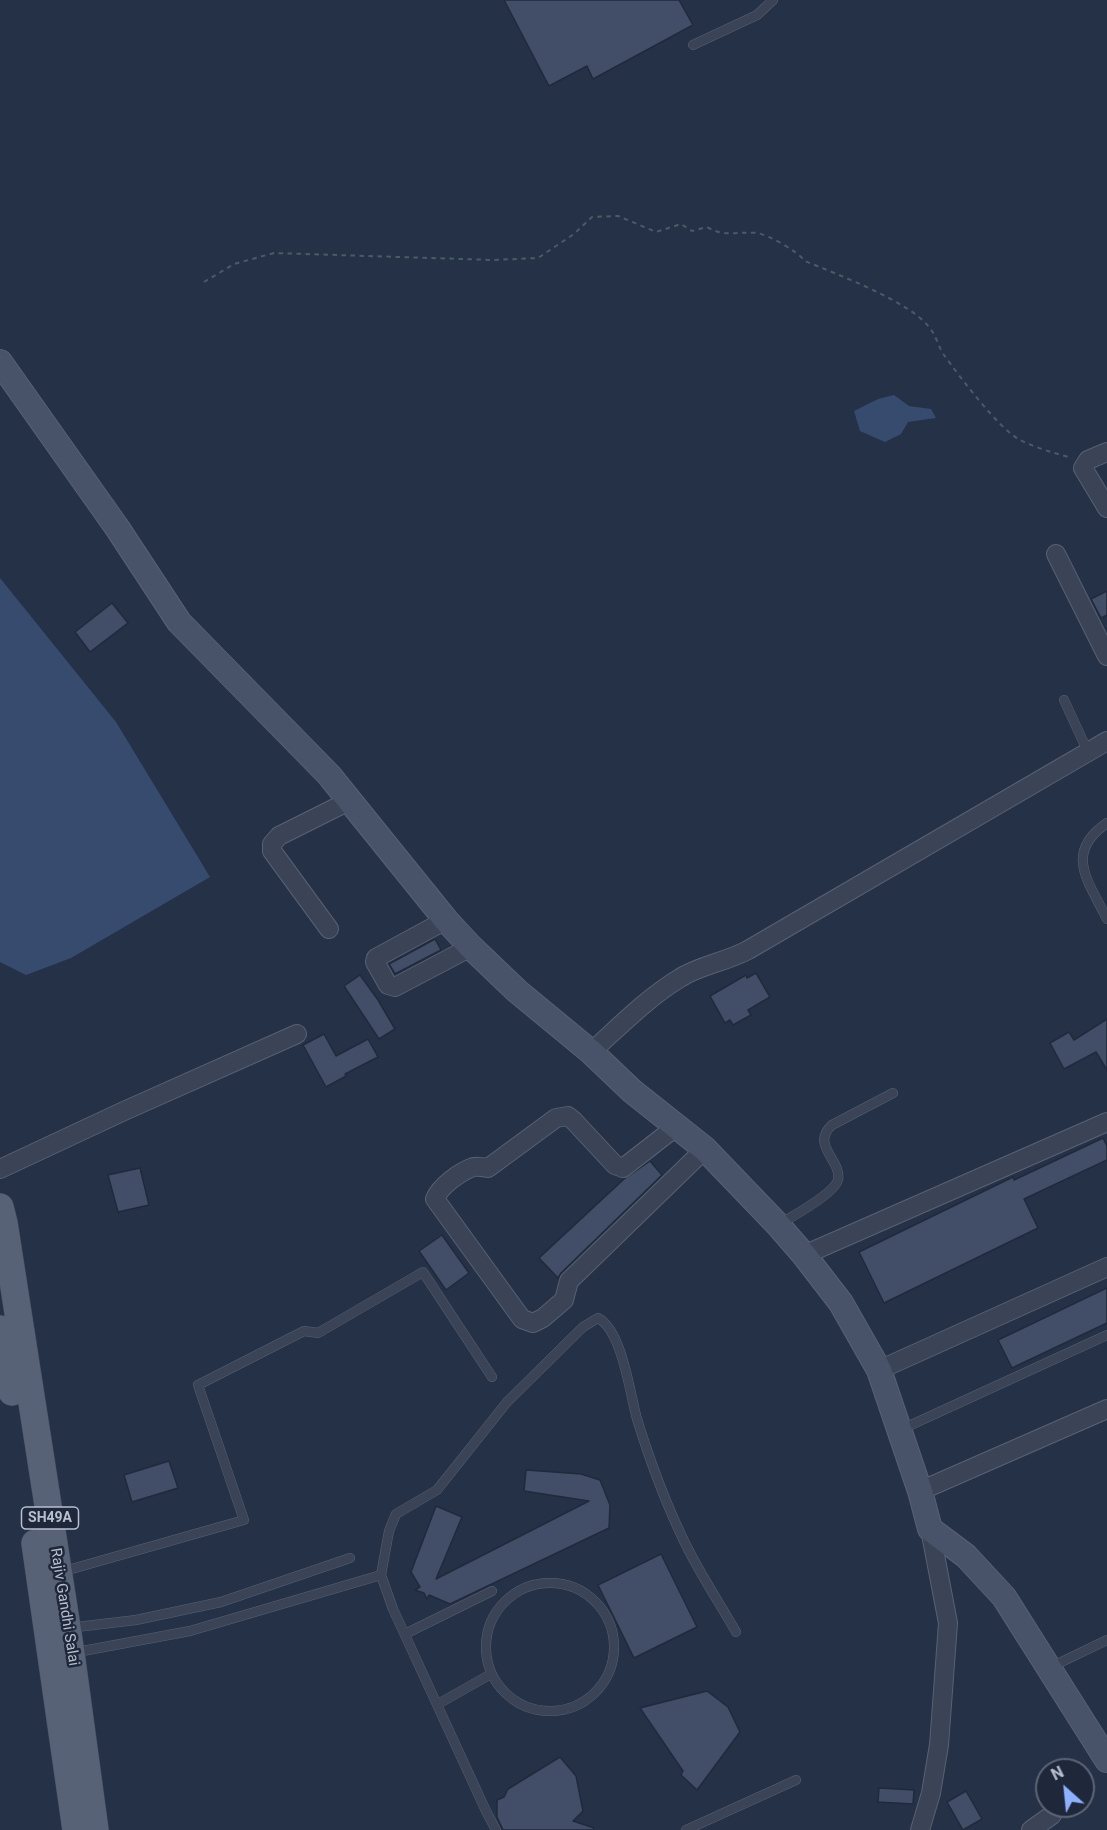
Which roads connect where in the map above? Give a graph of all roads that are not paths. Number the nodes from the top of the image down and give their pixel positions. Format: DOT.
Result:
graph roads {
  1 [pos="773,0"];
  2 [pos="693,45"];
  3 [pos="0,363"];
  4 [pos="1107,452"];
  5 [pos="1107,508"];
  6 [pos="1056,554"];
  7 [pos="1107,656"];
  8 [pos="1064,700"];
  9 [pos="1107,741"];
  10 [pos="1088,752"];
  11 [pos="349,801"];
  12 [pos="1107,823"];
  13 [pos="1107,919"];
  14 [pos="446,920"];
  15 [pos="329,929"];
  16 [pos="471,947"];
  17 [pos="297,1034"];
  18 [pos="591,1052"];
  19 [pos="893,1093"];
  20 [pos="1107,1122"];
  21 [pos="677,1126"];
  22 [pos="705,1149"];
  23 [pos="0,1169"];
  24 [pos="0,1206"];
  25 [pos="778,1225"];
  26 [pos="804,1255"];
  27 [pos="1107,1267"];
  28 [pos="0,1329"];
  29 [pos="1107,1335"];
  30 [pos="879,1370"];
  31 [pos="492,1377"];
  32 [pos="1107,1409"];
  33 [pos="900,1430"];
  34 [pos="28,1433"];
  35 [pos="920,1491"];
  36 [pos="930,1529"];
  37 [pos="350,1558"];
  38 [pos="58,1572"];
  39 [pos="381,1575"];
  40 [pos="492,1591"];
  41 [pos="736,1632"];
  42 [pos="405,1634"];
  43 [pos="1107,1640"];
  44 [pos="60,1643"];
  45 [pos="1049,1668"];
  46 [pos="491,1674"];
  47 [pos="438,1704"];
  48 [pos="1107,1760"];
  49 [pos="796,1780"];
  50 [pos="1048,1818"];
  51 [pos="76,1830"];
  52 [pos="95,1830"];
  53 [pos="496,1830"];
  54 [pos="686,1830"];
  55 [pos="920,1830"];
  56 [pos="1031,1830"];
  1 -- 2 [label="lane"];
  3 -- 11 [label="street"];
  4 -- 5 [label="street"];
  6 -- 7 [label="street"];
  8 -- 10 [label="lane"];
  9 -- 10 [label="street"];
  10 -- 18 [label="street"];
  11 -- 14 [label="street"];
  11 -- 15 [label="street"];
  12 -- 13 [label="lane"];
  14 -- 16 [label="street"];
  14 -- 16 [label="street"];
  16 -- 18 [label="street"];
  17 -- 23 [label="street"];
  18 -- 21 [label="street"];
  19 -- 25 [label="lane"];
  20 -- 26 [label="street"];
  21 -- 22 [label="street"];
  21 -- 22 [label="street"];
  22 -- 25 [label="street"];
  24 -- 34 [label="main road, Rajiv Gandhi Salai / SH49A"];
  25 -- 26 [label="street"];
  26 -- 30 [label="street"];
  27 -- 30 [label="street"];
  28 -- 34 [label="main road, Rajiv Gandhi Salai / SH49A"];
  29 -- 33 [label="lane"];
  30 -- 33 [label="street"];
  31 -- 38 [label="lane"];
  32 -- 35 [label="street"];
  33 -- 35 [label="street"];
  34 -- 38 [label="main road, Rajiv Gandhi Salai / SH49A"];
  34 -- 44 [label="main road, Rajiv Gandhi Salai / SH49A"];
  35 -- 36 [label="street"];
  36 -- 45 [label="street"];
  36 -- 55 [label="street"];
  37 -- 44 [label="lane"];
  38 -- 44 [label="main road, Rajiv Gandhi Salai / SH49A"];
  39 -- 41 [label="lane"];
  39 -- 42 [label="lane"];
  39 -- 44 [label="lane"];
  40 -- 42 [label="lane"];
  42 -- 47 [label="lane"];
  43 -- 45 [label="lane"];
  44 -- 51 [label="main road, Rajiv Gandhi Salai / SH49A"];
  44 -- 52 [label="main road, Rajiv Gandhi Salai / SH49A"];
  45 -- 48 [label="street"];
  46 -- 46 [label="lane"];
  46 -- 47 [label="lane"];
  47 -- 53 [label="lane"];
  49 -- 54 [label="lane"];
  50 -- 56 [label="street"];
}
